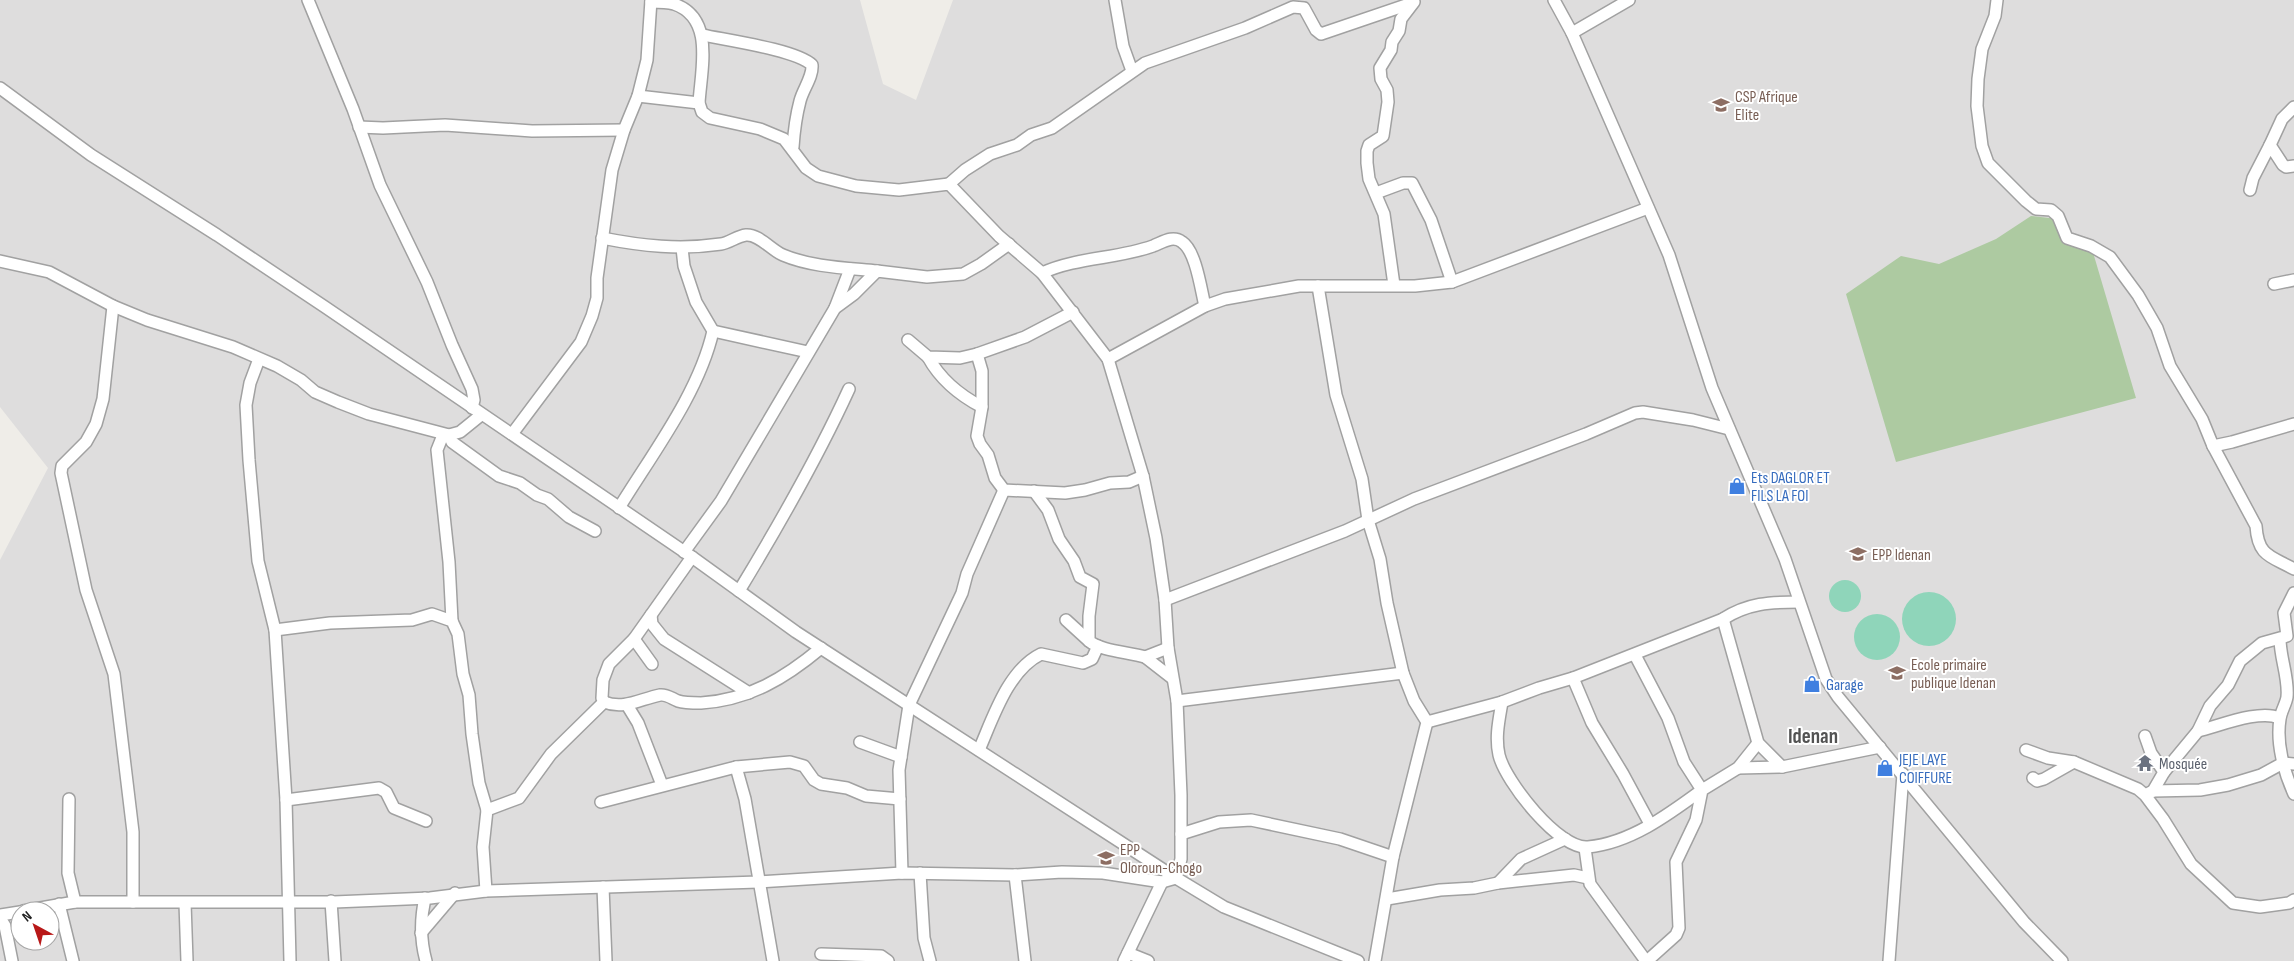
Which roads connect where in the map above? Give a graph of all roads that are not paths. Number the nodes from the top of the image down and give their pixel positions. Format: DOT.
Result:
graph roads {
  1 [pos="308,0"];
  2 [pos="1115,0"];
  3 [pos="1554,0"];
  4 [pos="1629,0"];
  5 [pos="1997,0"];
  6 [pos="651,1"];
  7 [pos="1415,1"];
  8 [pos="1572,34"];
  9 [pos="703,35"];
  10 [pos="1132,71"];
  11 [pos="0,88"];
  12 [pos="638,96"];
  13 [pos="699,103"];
  14 [pos="2294,107"];
  15 [pos="359,127"];
  16 [pos="624,130"];
  17 [pos="2270,145"];
  18 [pos="792,148"];
  19 [pos="2294,166"];
  20 [pos="949,184"];
  21 [pos="2250,190"];
  22 [pos="1376,193"];
  23 [pos="1648,208"];
  24 [pos="602,238"];
  25 [pos="1009,244"];
  26 [pos="682,248"];
  27 [pos="0,261"];
  28 [pos="850,268"];
  29 [pos="877,272"];
  30 [pos="1042,273"];
  31 [pos="2294,280"];
  32 [pos="1452,282"];
  33 [pos="2274,284"];
  34 [pos="1394,285"];
  35 [pos="1318,286"];
  36 [pos="113,306"];
  37 [pos="1205,306"];
  38 [pos="835,308"];
  39 [pos="1073,312"];
  40 [pos="713,331"];
  41 [pos="908,340"];
  42 [pos="808,352"];
  43 [pos="977,354"];
  44 [pos="928,358"];
  45 [pos="259,359"];
  46 [pos="1108,359"];
  47 [pos="849,389"];
  48 [pos="982,407"];
  49 [pos="477,412"];
  50 [pos="2294,424"];
  51 [pos="1730,429"];
  52 [pos="512,434"];
  53 [pos="446,435"];
  54 [pos="2213,446"];
  55 [pos="1143,476"];
  56 [pos="1004,490"];
  57 [pos="1034,490"];
  58 [pos="619,508"];
  59 [pos="1368,520"];
  60 [pos="595,531"];
  61 [pos="688,555"];
  62 [pos="2294,569"];
  63 [pos="739,591"];
  64 [pos="2294,593"];
  65 [pos="1165,600"];
  66 [pos="1799,602"];
  67 [pos="651,615"];
  68 [pos="1724,619"];
  69 [pos="1066,620"];
  70 [pos="452,621"];
  71 [pos="274,630"];
  72 [pos="634,638"];
  73 [pos="2280,639"];
  74 [pos="1093,644"];
  75 [pos="821,648"];
  76 [pos="1168,648"];
  77 [pos="1635,655"];
  78 [pos="1145,657"];
  79 [pos="652,664"];
  80 [pos="1403,673"];
  81 [pos="1172,678"];
  82 [pos="1573,678"];
  83 [pos="749,693"];
  84 [pos="1177,701"];
  85 [pos="604,702"];
  86 [pos="1502,702"];
  87 [pos="909,705"];
  88 [pos="627,706"];
  89 [pos="2280,718"];
  90 [pos="1427,722"];
  91 [pos="2198,730"];
  92 [pos="2145,736"];
  93 [pos="860,742"];
  94 [pos="1758,744"];
  95 [pos="1880,748"];
  96 [pos="979,750"];
  97 [pos="2026,750"];
  98 [pos="901,757"];
  99 [pos="2074,762"];
  100 [pos="2289,764"];
  101 [pos="736,767"];
  102 [pos="1782,767"];
  103 [pos="1738,768"];
  104 [pos="2164,772"];
  105 [pos="1903,774"];
  106 [pos="2033,778"];
  107 [pos="662,785"];
  108 [pos="1702,790"];
  109 [pos="2149,793"];
  110 [pos="2294,794"];
  111 [pos="900,798"];
  112 [pos="69,799"];
  113 [pos="286,800"];
  114 [pos="601,802"];
  115 [pos="487,810"];
  116 [pos="426,821"];
  117 [pos="1650,824"];
  118 [pos="1181,834"];
  119 [pos="1565,839"];
  120 [pos="1585,848"];
  121 [pos="1393,857"];
  122 [pos="902,873"];
  123 [pos="920,873"];
  124 [pos="1015,875"];
  125 [pos="1176,878"];
  126 [pos="1588,878"];
  127 [pos="758,882"];
  128 [pos="1162,882"];
  129 [pos="1498,883"];
  130 [pos="602,888"];
  131 [pos="486,891"];
  132 [pos="455,894"];
  133 [pos="425,898"];
  134 [pos="1387,899"];
  135 [pos="2294,900"];
  136 [pos="74,902"];
  137 [pos="133,902"];
  138 [pos="290,902"];
  139 [pos="331,902"];
  140 [pos="184,903"];
  141 [pos="60,904"];
  142 [pos="2,920"];
  143 [pos="421,932"];
  144 [pos="821,954"];
  145 [pos="1126,957"];
  146 [pos="1334,957"];
  147 [pos="12,961"];
  148 [pos="73,961"];
  149 [pos="187,961"];
  150 [pos="290,961"];
  151 [pos="335,961"];
  152 [pos="426,961"];
  153 [pos="606,961"];
  154 [pos="773,961"];
  155 [pos="888,961"];
  156 [pos="930,961"];
  157 [pos="1025,961"];
  158 [pos="1148,961"];
  159 [pos="1358,961"];
  160 [pos="1375,961"];
  161 [pos="1647,961"];
  162 [pos="1889,961"];
  163 [pos="2062,961"];
  1 -- 15 [label="street"];
  2 -- 10 [label="street"];
  3 -- 8 [label="street"];
  4 -- 8 [label="street"];
  5 -- 54 [label="street"];
  6 -- 9 [label="street"];
  6 -- 12 [label="street"];
  7 -- 10 [label="street"];
  7 -- 22 [label="street"];
  8 -- 23 [label="street"];
  9 -- 13 [label="street"];
  9 -- 18 [label="street"];
  10 -- 20 [label="street"];
  11 -- 49 [label="street"];
  12 -- 13 [label="street"];
  12 -- 16 [label="street"];
  13 -- 18 [label="street"];
  14 -- 17 [label="street"];
  15 -- 16 [label="street"];
  15 -- 49 [label="street"];
  16 -- 24 [label="street"];
  17 -- 19 [label="street"];
  17 -- 21 [label="street"];
  18 -- 20 [label="street"];
  20 -- 25 [label="street"];
  22 -- 32 [label="street"];
  22 -- 34 [label="street"];
  23 -- 32 [label="street"];
  23 -- 51 [label="street"];
  24 -- 26 [label="street"];
  24 -- 52 [label="street"];
  25 -- 29 [label="street"];
  25 -- 30 [label="street"];
  26 -- 28 [label="street"];
  26 -- 40 [label="street"];
  27 -- 36 [label="street"];
  28 -- 29 [label="street"];
  28 -- 38 [label="street"];
  29 -- 38 [label="street"];
  30 -- 37 [label="street"];
  30 -- 39 [label="street"];
  31 -- 33 [label="street"];
  32 -- 34 [label="street"];
  34 -- 35 [label="street"];
  35 -- 37 [label="street"];
  35 -- 59 [label="street"];
  36 -- 45 [label="street"];
  36 -- 137 [label="street"];
  37 -- 46 [label="street"];
  38 -- 42 [label="street"];
  39 -- 43 [label="street"];
  39 -- 46 [label="street"];
  40 -- 42 [label="street"];
  40 -- 58 [label="street"];
  41 -- 44 [label="street"];
  42 -- 61 [label="street"];
  43 -- 44 [label="street"];
  43 -- 48 [label="street"];
  44 -- 48 [label="street"];
  45 -- 53 [label="street"];
  45 -- 71 [label="street"];
  46 -- 55 [label="street"];
  47 -- 63 [label="street"];
  48 -- 56 [label="street"];
  49 -- 52 [label="street"];
  49 -- 53 [label="street"];
  50 -- 54 [label="street"];
  51 -- 59 [label="street"];
  51 -- 66 [label="street"];
  52 -- 58 [label="street"];
  53 -- 60 [label="street"];
  53 -- 70 [label="street"];
  54 -- 62 [label="street"];
  55 -- 57 [label="street"];
  55 -- 65 [label="street"];
  56 -- 57 [label="street"];
  56 -- 87 [label="street"];
  57 -- 74 [label="street"];
  58 -- 61 [label="street"];
  59 -- 65 [label="street"];
  59 -- 80 [label="street"];
  61 -- 63 [label="street"];
  61 -- 67 [label="street"];
  63 -- 75 [label="street"];
  64 -- 73 [label="street"];
  65 -- 76 [label="street"];
  66 -- 68 [label="street"];
  66 -- 95 [label="street"];
  67 -- 72 [label="street"];
  67 -- 83 [label="street"];
  68 -- 77 [label="street"];
  68 -- 94 [label="street"];
  69 -- 74 [label="street"];
  70 -- 71 [label="street"];
  70 -- 115 [label="street"];
  71 -- 113 [label="street"];
  72 -- 79 [label="street"];
  72 -- 85 [label="street"];
  73 -- 89 [label="street"];
  73 -- 91 [label="street"];
  74 -- 78 [label="street"];
  74 -- 96 [label="street"];
  75 -- 83 [label="street"];
  75 -- 87 [label="street"];
  76 -- 78 [label="street"];
  76 -- 81 [label="street"];
  77 -- 82 [label="street"];
  77 -- 108 [label="street"];
  78 -- 81 [label="street"];
  80 -- 84 [label="street"];
  80 -- 90 [label="street"];
  81 -- 84 [label="street"];
  82 -- 86 [label="street"];
  82 -- 117 [label="street"];
  83 -- 88 [label="street"];
  84 -- 118 [label="street"];
  85 -- 88 [label="street"];
  85 -- 115 [label="street"];
  86 -- 90 [label="street"];
  86 -- 119 [label="street"];
  87 -- 96 [label="street"];
  87 -- 98 [label="street"];
  88 -- 107 [label="street"];
  89 -- 91 [label="street"];
  89 -- 100 [label="street"];
  90 -- 121 [label="street"];
  91 -- 104 [label="street"];
  92 -- 104 [label="street"];
  93 -- 98 [label="street"];
  94 -- 102 [label="street"];
  94 -- 103 [label="street"];
  95 -- 102 [label="street"];
  95 -- 105 [label="street"];
  96 -- 125 [label="street"];
  97 -- 99 [label="street"];
  98 -- 111 [label="street"];
  99 -- 106 [label="street"];
  99 -- 109 [label="street"];
  100 -- 109 [label="street"];
  100 -- 110 [label="street"];
  101 -- 107 [label="street"];
  101 -- 111 [label="street"];
  101 -- 127 [label="street"];
  102 -- 103 [label="street"];
  103 -- 108 [label="street"];
  104 -- 109 [label="street"];
  105 -- 162 [label="street"];
  105 -- 163 [label="street"];
  107 -- 114 [label="street"];
  108 -- 117 [label="street"];
  108 -- 161 [label="street"];
  109 -- 135 [label="street"];
  111 -- 122 [label="street"];
  112 -- 136 [label="street"];
  113 -- 116 [label="street"];
  113 -- 138 [label="street"];
  115 -- 131 [label="street"];
  117 -- 120 [label="street"];
  118 -- 121 [label="street"];
  118 -- 125 [label="street"];
  119 -- 120 [label="street"];
  119 -- 129 [label="street"];
  120 -- 126 [label="street"];
  121 -- 134 [label="street"];
  122 -- 123 [label="street"];
  122 -- 127 [label="street"];
  123 -- 124 [label="street"];
  123 -- 156 [label="street"];
  124 -- 128 [label="street"];
  124 -- 157 [label="street"];
  125 -- 128 [label="street"];
  125 -- 146 [label="street"];
  126 -- 129 [label="street"];
  126 -- 161 [label="street"];
  127 -- 130 [label="street"];
  127 -- 154 [label="street"];
  128 -- 145 [label="street"];
  129 -- 134 [label="street"];
  130 -- 131 [label="street"];
  130 -- 153 [label="street"];
  131 -- 132 [label="street"];
  132 -- 133 [label="street"];
  132 -- 143 [label="street"];
  133 -- 139 [label="street"];
  133 -- 143 [label="street"];
  134 -- 160 [label="street"];
  136 -- 137 [label="street"];
  136 -- 141 [label="street"];
  137 -- 140 [label="street"];
  138 -- 139 [label="street"];
  138 -- 140 [label="street"];
  138 -- 150 [label="street"];
  139 -- 151 [label="street"];
  140 -- 149 [label="street"];
  141 -- 148 [label="street"];
  142 -- 147 [label="street"];
  143 -- 152 [label="street"];
  144 -- 155 [label="street"];
  145 -- 158 [label="street"];
  146 -- 159 [label="street"];
}
